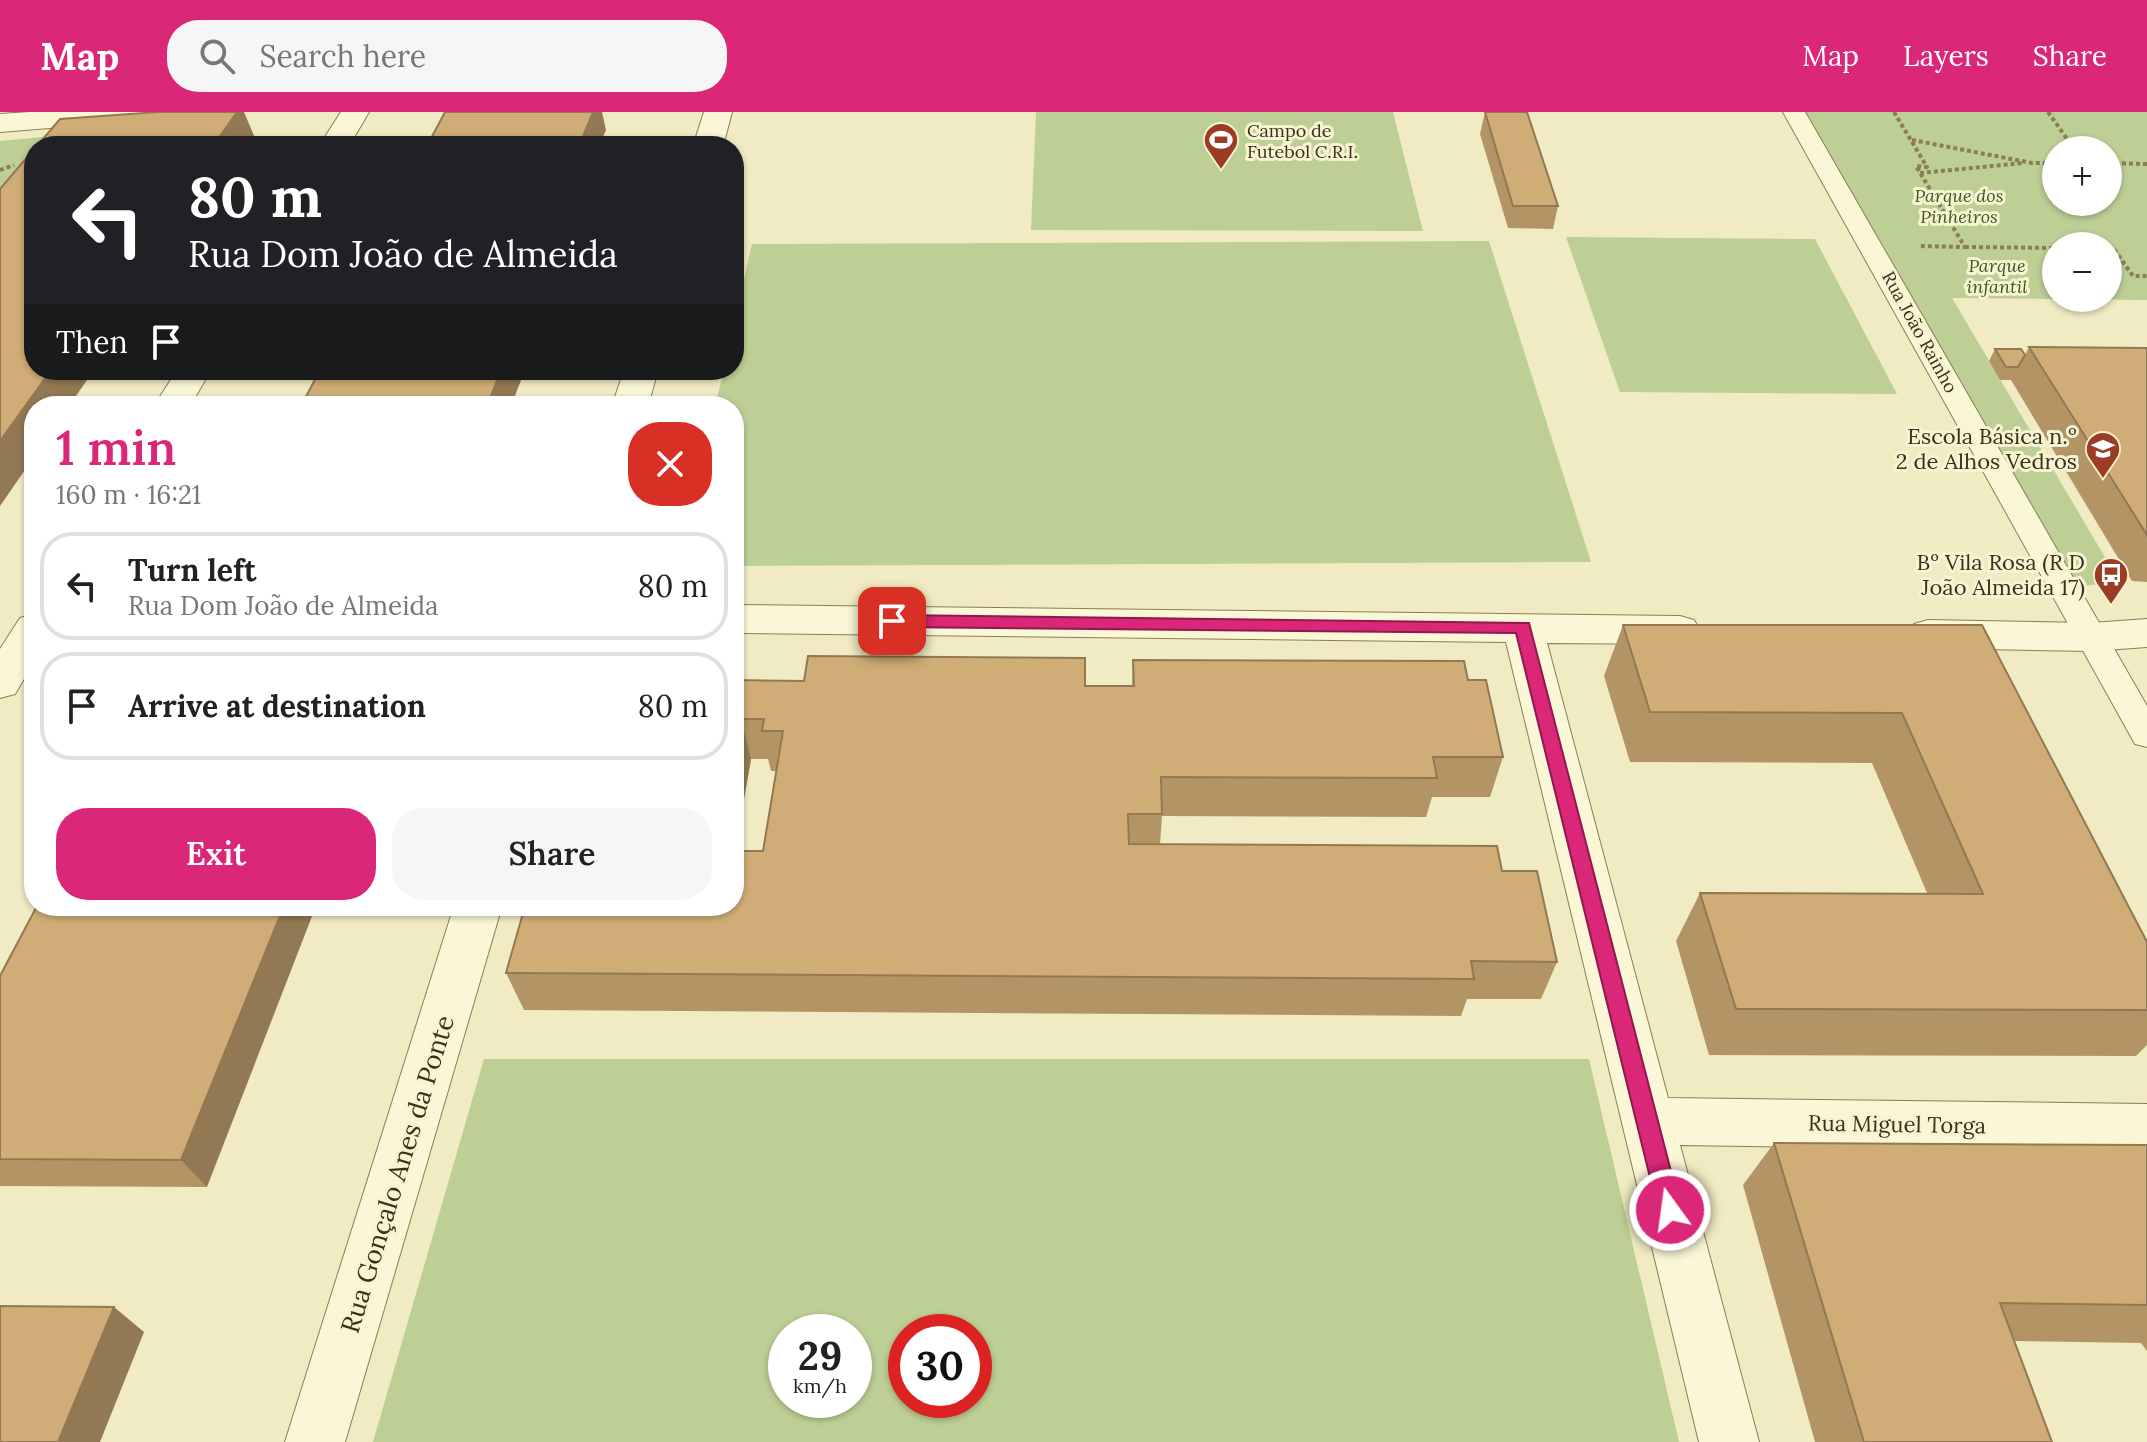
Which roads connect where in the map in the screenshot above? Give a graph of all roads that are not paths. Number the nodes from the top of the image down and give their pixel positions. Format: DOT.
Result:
graph roads {
  1 [pos="137,112"];
  2 [pos="355,112"];
  3 [pos="718,112"];
  4 [pos="1794,112"];
  5 [pos="0,123"];
  6 [pos="340,136"];
  7 [pos="711,136"];
  8 [pos="744,619"];
  9 [pos="1523,627"];
  10 [pos="1712,630"];
  11 [pos="1886,633"];
  12 [pos="2147,633"];
  13 [pos="2091,637"];
  14 [pos="24,644"];
  15 [pos="0,683"];
  16 [pos="2147,735"];
  17 [pos="475,916"];
  18 [pos="1648,1121"];
  19 [pos="2147,1128"];
  20 [pos="315,1442"];
  21 [pos="1729,1442"];
  1 -- 5 [label="street"];
  2 -- 6 [label="street"];
  3 -- 7 [label="street"];
  4 -- 13 [label="street, Rua João Rainho"];
  8 -- 9 [label="street"];
  9 -- 10 [label="street"];
  9 -- 18 [label="street"];
  11 -- 13 [label="street"];
  12 -- 13 [label="street"];
  13 -- 16 [label="street, Rua João Rainho"];
  14 -- 15 [label="street"];
  17 -- 20 [label="street, Rua Gonçalo Anes da Ponte"];
  18 -- 19 [label="street, Rua Miguel Torga"];
  18 -- 21 [label="street"];
}
